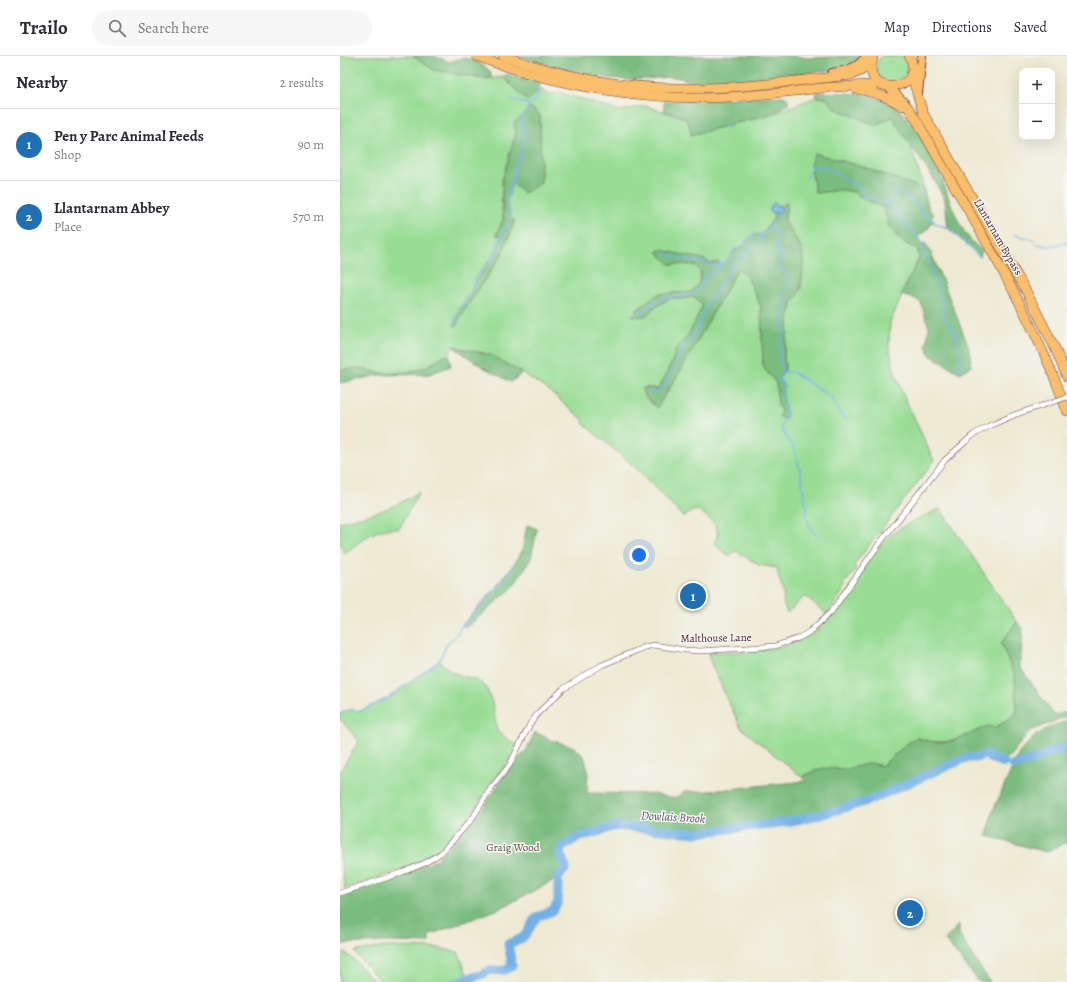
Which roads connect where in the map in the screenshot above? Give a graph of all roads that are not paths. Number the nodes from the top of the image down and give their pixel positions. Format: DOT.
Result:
graph roads {
  1 [pos="476,56"];
  2 [pos="503,56"];
  3 [pos="922,56"];
  4 [pos="871,58"];
  5 [pos="912,63"];
  6 [pos="880,84"];
  7 [pos="841,87"];
  8 [pos="889,87"];
  9 [pos="918,96"];
  10 [pos="917,121"];
  11 [pos="1067,377"];
  12 [pos="1067,397"];
  13 [pos="1067,410"];
  14 [pos="340,893"];
  1 -- 7 [label="highway"];
  2 -- 4 [label="highway"];
  3 -- 9 [label="main road"];
  4 -- 6 [label="highway"];
  5 -- 8 [label="highway"];
  5 -- 9 [label="highway, Llantarnam Bypass"];
  6 -- 7 [label="highway"];
  6 -- 8 [label="highway"];
  7 -- 10 [label="highway"];
  8 -- 10 [label="highway, Llantarnam Bypass"];
  9 -- 11 [label="highway, Llantarnam Bypass"];
  10 -- 13 [label="highway, Llantarnam Bypass"];
  12 -- 14 [label="street, Malthouse Lane, bridge"];
}
